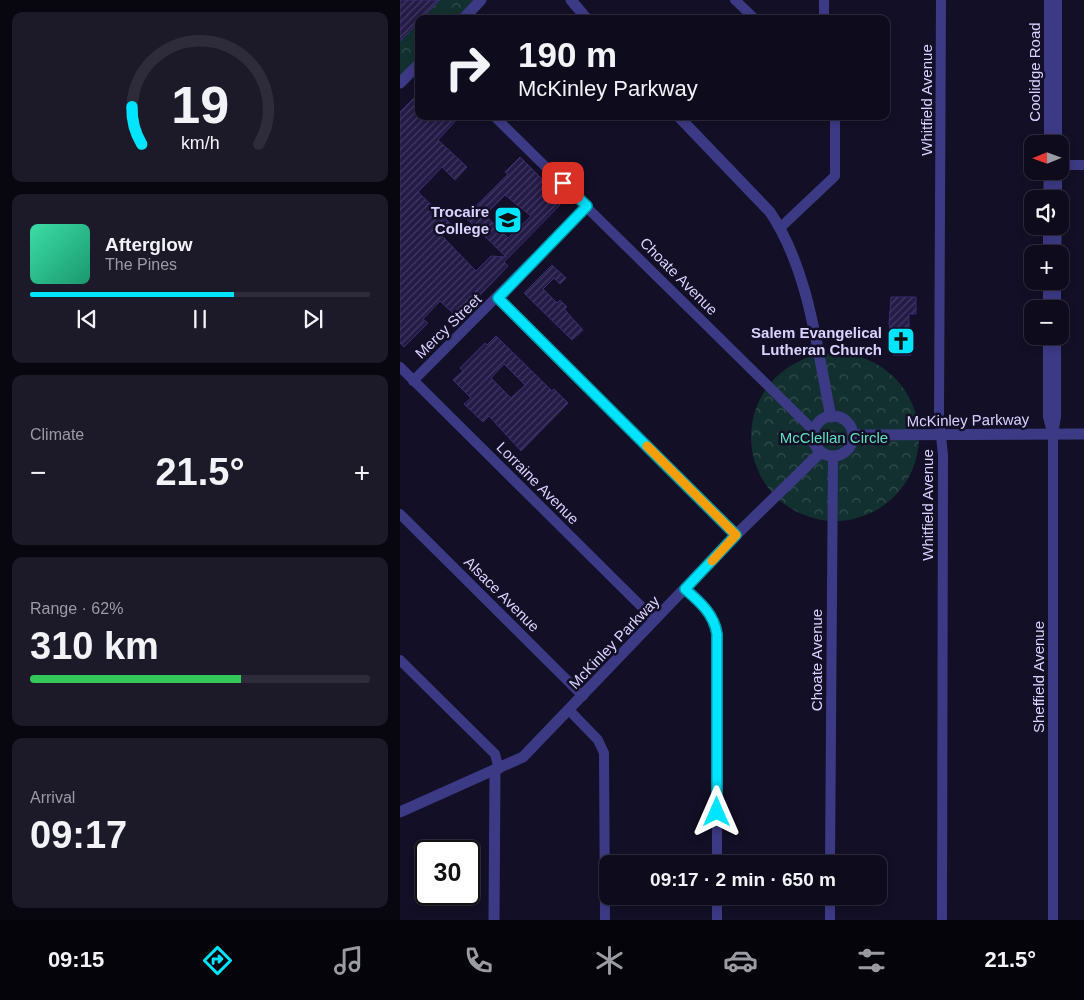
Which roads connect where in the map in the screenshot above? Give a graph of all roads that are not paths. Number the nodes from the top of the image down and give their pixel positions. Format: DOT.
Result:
graph roads {
  1 [pos="481,0"];
  2 [pos="571,0"];
  3 [pos="736,0"];
  4 [pos="824,0"];
  5 [pos="941,0"];
  6 [pos="1049,0"];
  7 [pos="1057,0"];
  8 [pos="467,15"];
  9 [pos="584,15"];
  10 [pos="751,15"];
  11 [pos="824,15"];
  12 [pos="1053,58"];
  13 [pos="415,68"];
  14 [pos="400,83"];
  15 [pos="498,120"];
  16 [pos="682,120"];
  17 [pos="835,120"];
  18 [pos="1049,135"];
  19 [pos="1057,135"];
  20 [pos="1069,165"];
  21 [pos="1084,165"];
  22 [pos="587,206"];
  23 [pos="781,227"];
  24 [pos="498,298"];
  25 [pos="1048,345"];
  26 [pos="1056,345"];
  27 [pos="400,368"];
  28 [pos="413,381"];
  29 [pos="831,416"];
  30 [pos="814,431"];
  31 [pos="1053,434"];
  32 [pos="1084,434"];
  33 [pos="941,435"];
  34 [pos="853,436"];
  35 [pos="821,452"];
  36 [pos="833,456"];
  37 [pos="400,514"];
  38 [pos="736,535"];
  39 [pos="685,589"];
  40 [pos="655,620"];
  41 [pos="400,660"];
  42 [pos="582,696"];
  43 [pos="569,710"];
  44 [pos="497,770"];
  45 [pos="400,812"];
  46 [pos="717,855"];
  47 [pos="830,855"];
  48 [pos="717,905"];
  49 [pos="830,905"];
  50 [pos="494,920"];
  51 [pos="605,920"];
  52 [pos="717,920"];
  53 [pos="830,920"];
  54 [pos="942,920"];
  55 [pos="1053,920"];
  1 -- 8 [label="street"];
  2 -- 9 [label="street"];
  3 -- 10 [label="street"];
  4 -- 11 [label="street"];
  5 -- 33 [label="street, Whitfield Avenue"];
  6 -- 12 [label="street, Coolidge Road"];
  7 -- 12 [label="street, Coolidge Road"];
  12 -- 18 [label="street, Coolidge Road"];
  12 -- 19 [label="street, Coolidge Road"];
  13 -- 14 [label="street"];
  15 -- 22 [label="street, Choate Avenue"];
  16 -- 23 [label="street"];
  17 -- 23 [label="street"];
  20 -- 21 [label="street"];
  22 -- 24 [label="street, Mercy Street"];
  22 -- 30 [label="street, Choate Avenue"];
  23 -- 29 [label="street"];
  24 -- 28 [label="street, Mercy Street"];
  24 -- 38 [label="street"];
  25 -- 31 [label="street"];
  26 -- 31 [label="street"];
  27 -- 28 [label="street, Lorraine Avenue"];
  28 -- 40 [label="street, Lorraine Avenue"];
  29 -- 30 [label="street"];
  29 -- 34 [label="street"];
  30 -- 35 [label="street"];
  31 -- 32 [label="street, McKinley Parkway"];
  31 -- 33 [label="street, McKinley Parkway"];
  31 -- 55 [label="street, Sheffield Avenue"];
  33 -- 34 [label="street, McKinley Parkway"];
  33 -- 54 [label="street, Whitfield Avenue"];
  34 -- 36 [label="street"];
  35 -- 36 [label="street"];
  35 -- 38 [label="street, McKinley Parkway"];
  36 -- 47 [label="street, Choate Avenue"];
  37 -- 42 [label="street, Alsace Avenue"];
  38 -- 39 [label="street, McKinley Parkway"];
  39 -- 40 [label="street, McKinley Parkway"];
  39 -- 46 [label="street"];
  40 -- 42 [label="street, McKinley Parkway"];
  41 -- 44 [label="street"];
  42 -- 43 [label="street, McKinley Parkway"];
  43 -- 44 [label="street, McKinley Parkway"];
  43 -- 51 [label="street"];
  44 -- 45 [label="street, McKinley Parkway"];
  44 -- 50 [label="street"];
  48 -- 52 [label="street"];
  49 -- 53 [label="street"];
}
